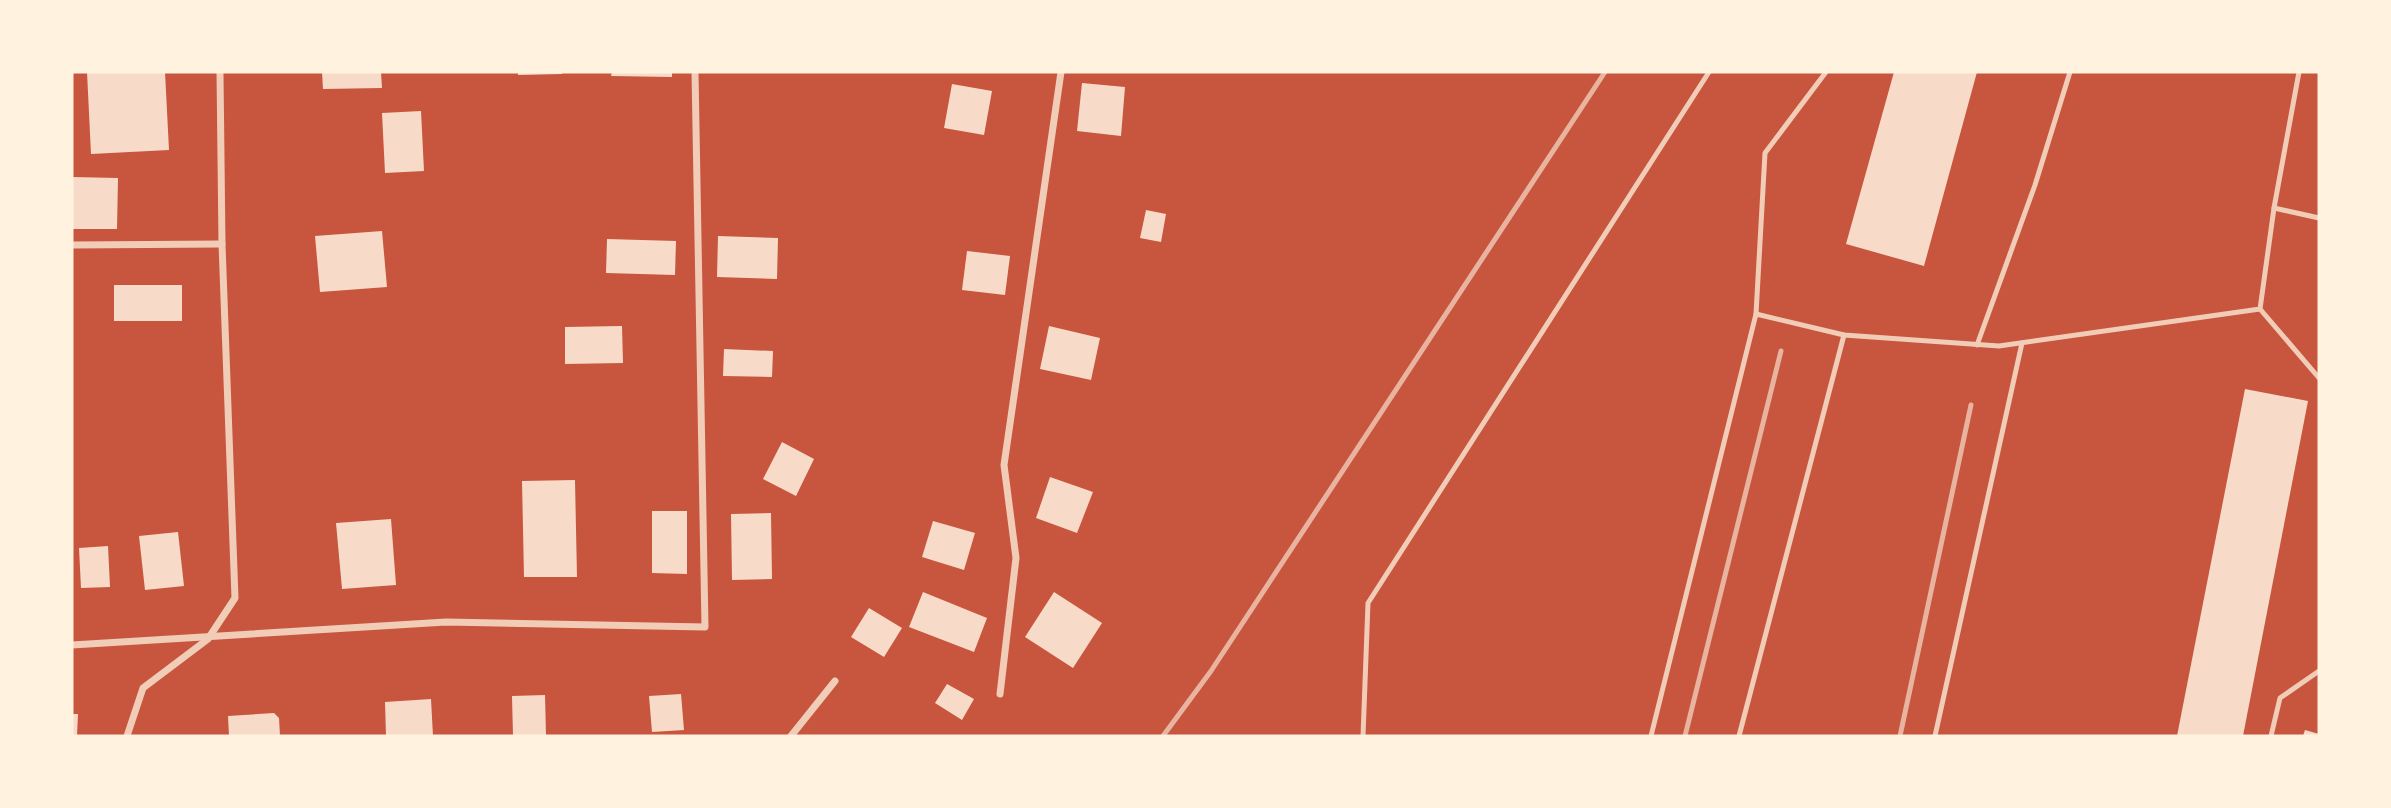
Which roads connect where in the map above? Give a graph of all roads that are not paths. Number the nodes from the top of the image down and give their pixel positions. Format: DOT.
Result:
graph roads {
  1 [pos="220,72"];
  2 [pos="695,72"];
  3 [pos="1061,72"];
  4 [pos="1709,72"];
  5 [pos="1826,72"];
  6 [pos="2070,72"];
  7 [pos="2299,72"];
  8 [pos="2273,208"];
  9 [pos="2319,218"];
  10 [pos="222,244"];
  11 [pos="72,245"];
  12 [pos="2260,309"];
  13 [pos="1756,314"];
  14 [pos="1844,335"];
  15 [pos="2022,343"];
  16 [pos="1977,345"];
  17 [pos="2319,378"];
  18 [pos="208,639"];
  19 [pos="72,645"];
  20 [pos="2319,671"];
  21 [pos="835,681"];
  22 [pos="1000,694"];
  23 [pos="127,736"];
  24 [pos="791,736"];
  25 [pos="1363,736"];
  26 [pos="1651,736"];
  27 [pos="1740,736"];
  28 [pos="1934,736"];
  29 [pos="2271,736"];
  1 -- 10 [label="street"];
  2 -- 18 [label="street"];
  3 -- 22 [label="street"];
  4 -- 25 [label="lane"];
  5 -- 13 [label="lane"];
  6 -- 16 [label="lane"];
  7 -- 8 [label="lane"];
  8 -- 9 [label="lane"];
  8 -- 12 [label="lane"];
  10 -- 11 [label="street"];
  10 -- 18 [label="street"];
  12 -- 15 [label="lane"];
  12 -- 17 [label="lane"];
  13 -- 14 [label="lane"];
  13 -- 26 [label="lane"];
  14 -- 16 [label="lane"];
  14 -- 27 [label="lane"];
  15 -- 16 [label="lane"];
  15 -- 28 [label="lane"];
  18 -- 19 [label="street"];
  18 -- 23 [label="street"];
  20 -- 29 [label="lane"];
  21 -- 24 [label="street"];
}
